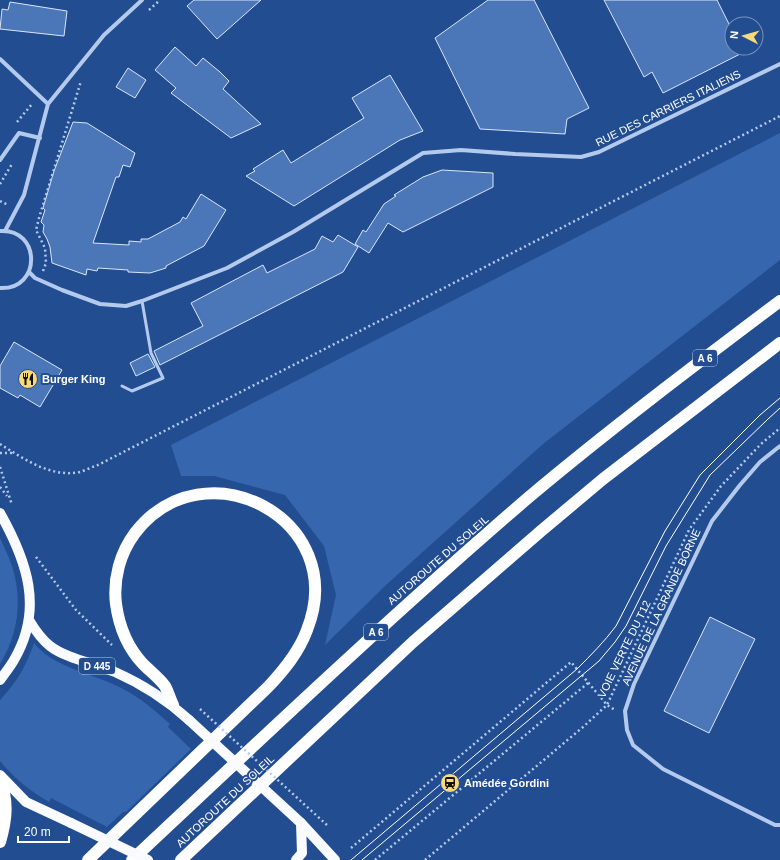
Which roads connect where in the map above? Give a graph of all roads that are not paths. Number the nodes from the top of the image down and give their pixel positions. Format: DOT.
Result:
graph roads {
  1 [pos="142,0"];
  2 [pos="0,59"];
  3 [pos="780,64"];
  4 [pos="48,104"];
  5 [pos="40,138"];
  6 [pos="0,160"];
  7 [pos="0,231"];
  8 [pos="6,231"];
  9 [pos="29,272"];
  10 [pos="0,288"];
  11 [pos="142,301"];
  12 [pos="780,302"];
  13 [pos="780,343"];
  14 [pos="122,386"];
  15 [pos="780,446"];
  16 [pos="0,513"];
  17 [pos="28,620"];
  18 [pos="0,680"];
  19 [pos="173,705"];
  20 [pos="0,776"];
  21 [pos="301,823"];
  22 [pos="780,825"];
  23 [pos="0,842"];
  24 [pos="88,860"];
  25 [pos="132,860"];
  26 [pos="148,860"];
  27 [pos="181,860"];
  28 [pos="296,860"];
  29 [pos="335,860"];
  1 -- 4 [label="street"];
  2 -- 4 [label="street"];
  3 -- 11 [label="street, RUE DES CARRIERS ITALIENS"];
  4 -- 5 [label="street"];
  5 -- 6 [label="street"];
  5 -- 8 [label="street"];
  7 -- 8 [label="street"];
  8 -- 9 [label="street"];
  9 -- 10 [label="street"];
  9 -- 11 [label="street, RUE DES CARRIERS ITALIENS"];
  11 -- 14 [label="lane"];
  12 -- 25 [label="highway, AUTOROUTE DU SOLEIL / A 6"];
  13 -- 27 [label="highway, AUTOROUTE DU SOLEIL"];
  15 -- 22 [label="street, AVENUE DE LA GRANDE BORNE"];
  16 -- 17 [label="main road"];
  17 -- 18 [label="main road"];
  17 -- 19 [label="main road, D 445"];
  19 -- 21 [label="main road, D 445, bridge"];
  19 -- 24 [label="highway"];
  20 -- 23 [label="highway"];
  20 -- 26 [label="main road, bridge"];
  21 -- 28 [label="main road"];
  21 -- 29 [label="main road, D 445"];
}
